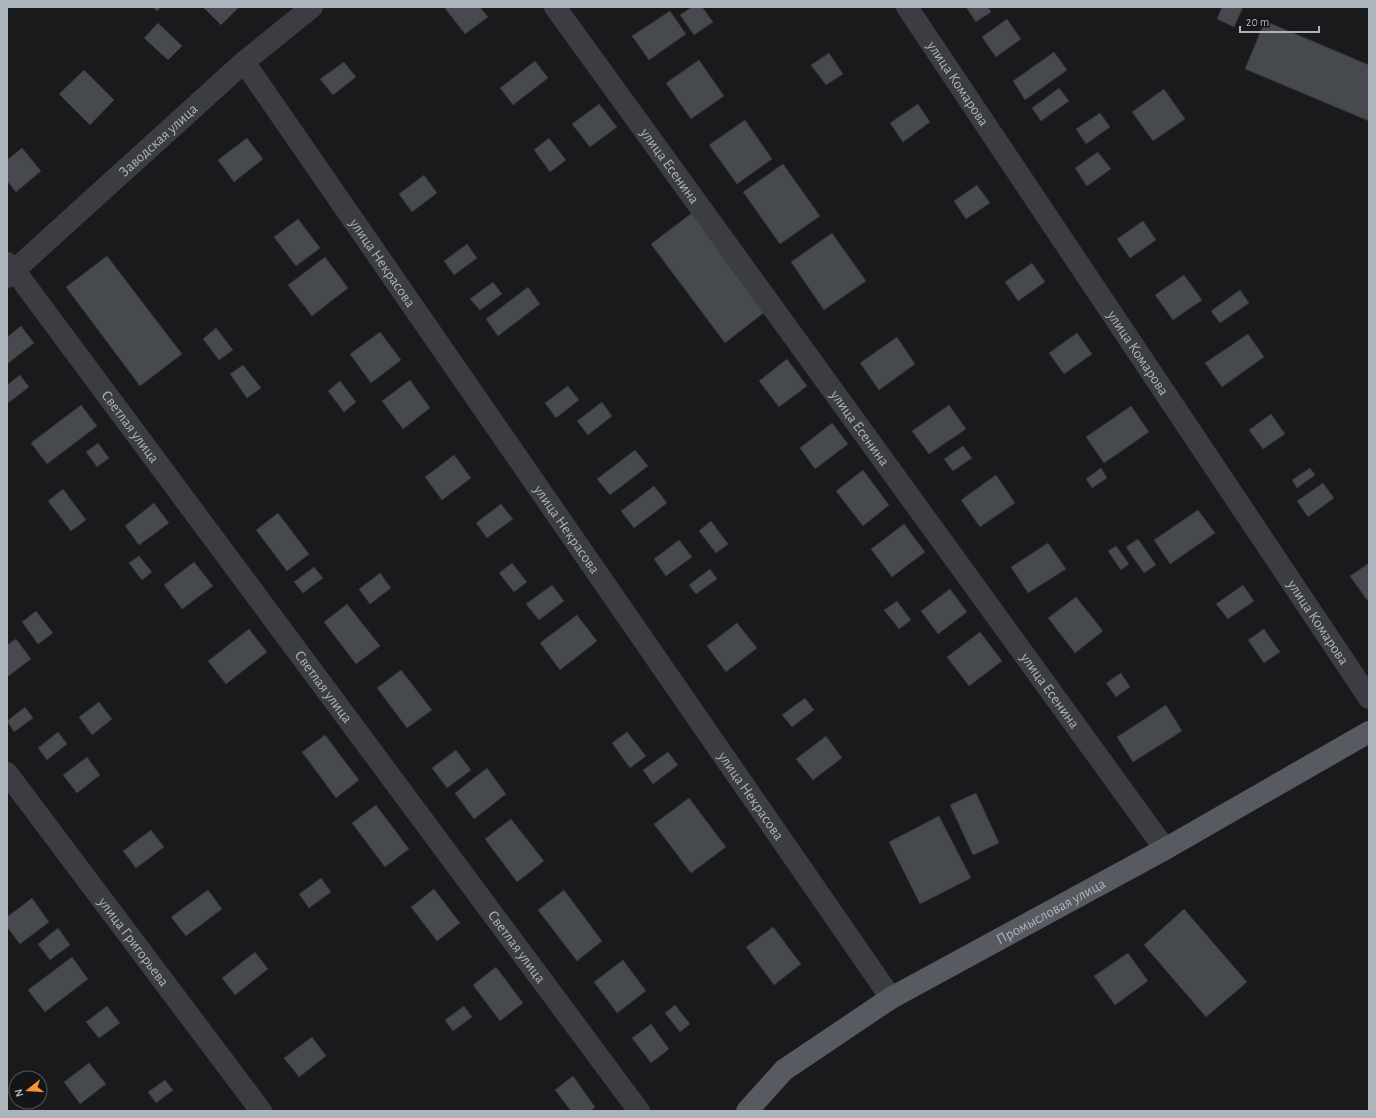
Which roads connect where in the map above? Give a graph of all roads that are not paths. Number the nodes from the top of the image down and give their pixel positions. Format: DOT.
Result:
graph roads {
  1 [pos="312,7"];
  2 [pos="555,7"];
  3 [pos="907,7"];
  4 [pos="244,62"];
  5 [pos="10,270"];
  6 [pos="1369,698"];
  7 [pos="1369,732"];
  8 [pos="7,773"];
  9 [pos="1164,849"];
  10 [pos="891,998"];
  11 [pos="261,1111"];
  12 [pos="638,1111"];
  13 [pos="747,1111"];
  1 -- 4 [label="street, Заводская улица"];
  2 -- 9 [label="street, улица Есенина"];
  3 -- 6 [label="street, улица Комарова"];
  4 -- 5 [label="street, Заводская улица"];
  4 -- 10 [label="street, улица Некрасова"];
  5 -- 12 [label="street, Светлая улица"];
  7 -- 9 [label="main road, Промысловая улица"];
  8 -- 11 [label="street, улица Григорьева"];
  9 -- 10 [label="main road, Промысловая улица"];
  10 -- 13 [label="main road, Промысловая улица"];
}
